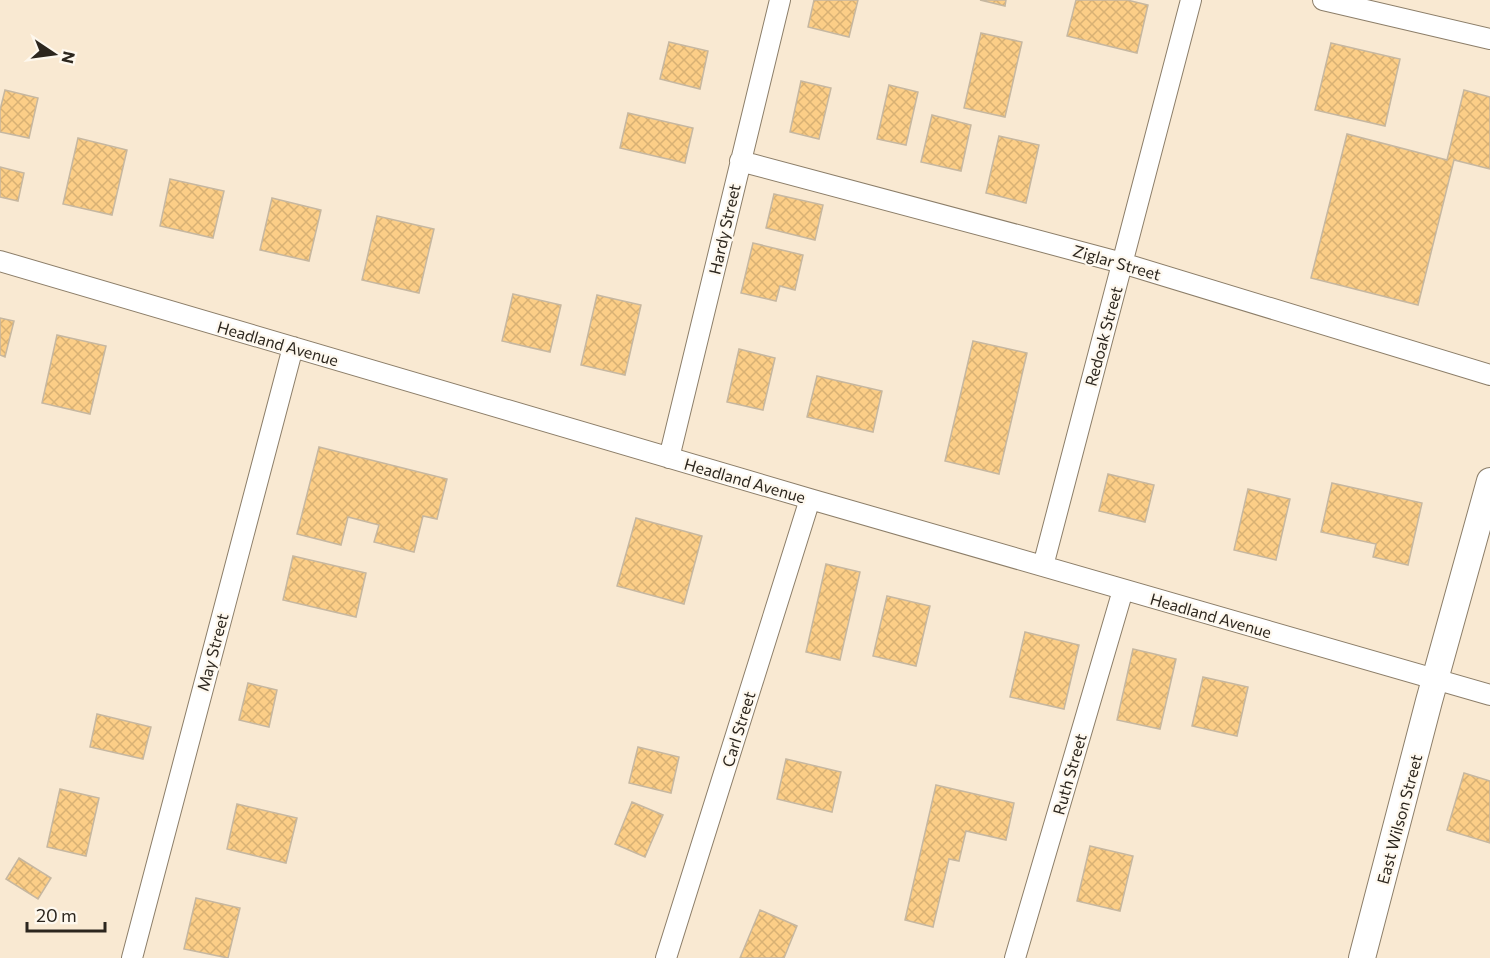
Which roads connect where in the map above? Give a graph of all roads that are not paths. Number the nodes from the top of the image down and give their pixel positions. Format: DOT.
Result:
graph roads {
  1 [pos="780,0"];
  2 [pos="1191,0"];
  3 [pos="1323,0"];
  4 [pos="1490,39"];
  5 [pos="740,161"];
  6 [pos="0,261"];
  7 [pos="1122,263"];
  8 [pos="293,347"];
  9 [pos="1490,375"];
  10 [pos="669,458"];
  11 [pos="1490,481"];
  12 [pos="810,499"];
  13 [pos="1043,566"];
  14 [pos="1123,590"];
  15 [pos="1435,680"];
  16 [pos="1490,695"];
  17 [pos="132,958"];
  18 [pos="666,958"];
  19 [pos="1015,958"];
  20 [pos="1362,958"];
  1 -- 5 [label="street, Hardy Street"];
  2 -- 7 [label="street, Redoak Street"];
  3 -- 4 [label="street"];
  5 -- 7 [label="street, Ziglar Street"];
  5 -- 10 [label="street, Hardy Street"];
  6 -- 8 [label="street, Headland Avenue"];
  7 -- 9 [label="street, Ziglar Street"];
  7 -- 13 [label="street, Redoak Street"];
  8 -- 10 [label="street, Headland Avenue"];
  8 -- 17 [label="street, May Street"];
  10 -- 12 [label="street, Headland Avenue"];
  11 -- 15 [label="street, East Wilson Street"];
  12 -- 13 [label="street, Headland Avenue"];
  12 -- 18 [label="street, Carl Street"];
  13 -- 14 [label="street, Headland Avenue"];
  14 -- 15 [label="street, Headland Avenue"];
  14 -- 19 [label="street, Ruth Street"];
  15 -- 16 [label="street, Headland Avenue"];
  15 -- 20 [label="street, East Wilson Street"];
}
